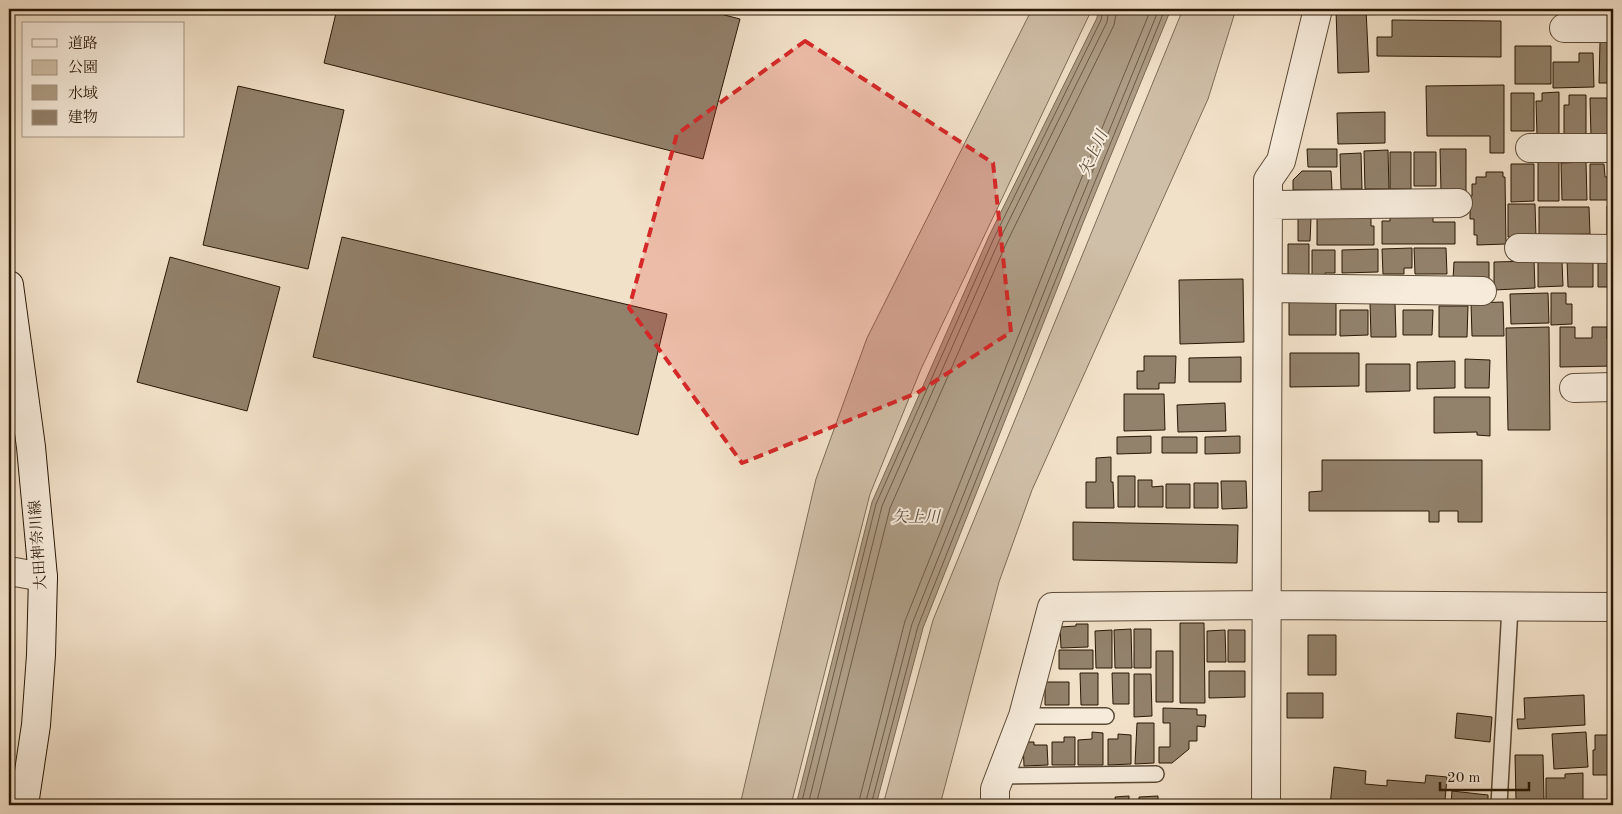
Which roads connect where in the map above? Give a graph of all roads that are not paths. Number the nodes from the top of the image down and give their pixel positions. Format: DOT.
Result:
graph roads {
  1 [pos="1318,9"];
  2 [pos="1564,28"];
  3 [pos="1613,28"];
  4 [pos="1530,148"];
  5 [pos="1613,148"];
  6 [pos="1458,202"];
  7 [pos="1268,205"];
  8 [pos="1518,248"];
  9 [pos="1613,249"];
  10 [pos="9,285"];
  11 [pos="1268,288"];
  12 [pos="1482,291"];
  13 [pos="1613,387"];
  14 [pos="1574,388"];
  15 [pos="9,571"];
  16 [pos="43,577"];
  17 [pos="1268,605"];
  18 [pos="1510,607"];
  19 [pos="1613,607"];
  20 [pos="1023,716"];
  21 [pos="1106,716"];
  22 [pos="1156,774"];
  23 [pos="999,776"];
  24 [pos="24,805"];
  25 [pos="995,805"];
  26 [pos="1266,805"];
  27 [pos="1499,805"];
  1 -- 7 [label="street"];
  2 -- 3 [label="street"];
  4 -- 5 [label="street"];
  6 -- 7 [label="street"];
  7 -- 11 [label="street"];
  8 -- 9 [label="street"];
  10 -- 16 [label="street, 大田神奈川線"];
  11 -- 12 [label="street"];
  11 -- 17 [label="street"];
  13 -- 14 [label="street"];
  15 -- 16 [label="street"];
  16 -- 24 [label="street, 大田神奈川線"];
  17 -- 18 [label="street"];
  17 -- 20 [label="street"];
  17 -- 26 [label="street"];
  18 -- 19 [label="street"];
  18 -- 27 [label="lane"];
  20 -- 21 [label="lane"];
  20 -- 23 [label="street"];
  22 -- 23 [label="lane"];
  23 -- 25 [label="street"];
}
